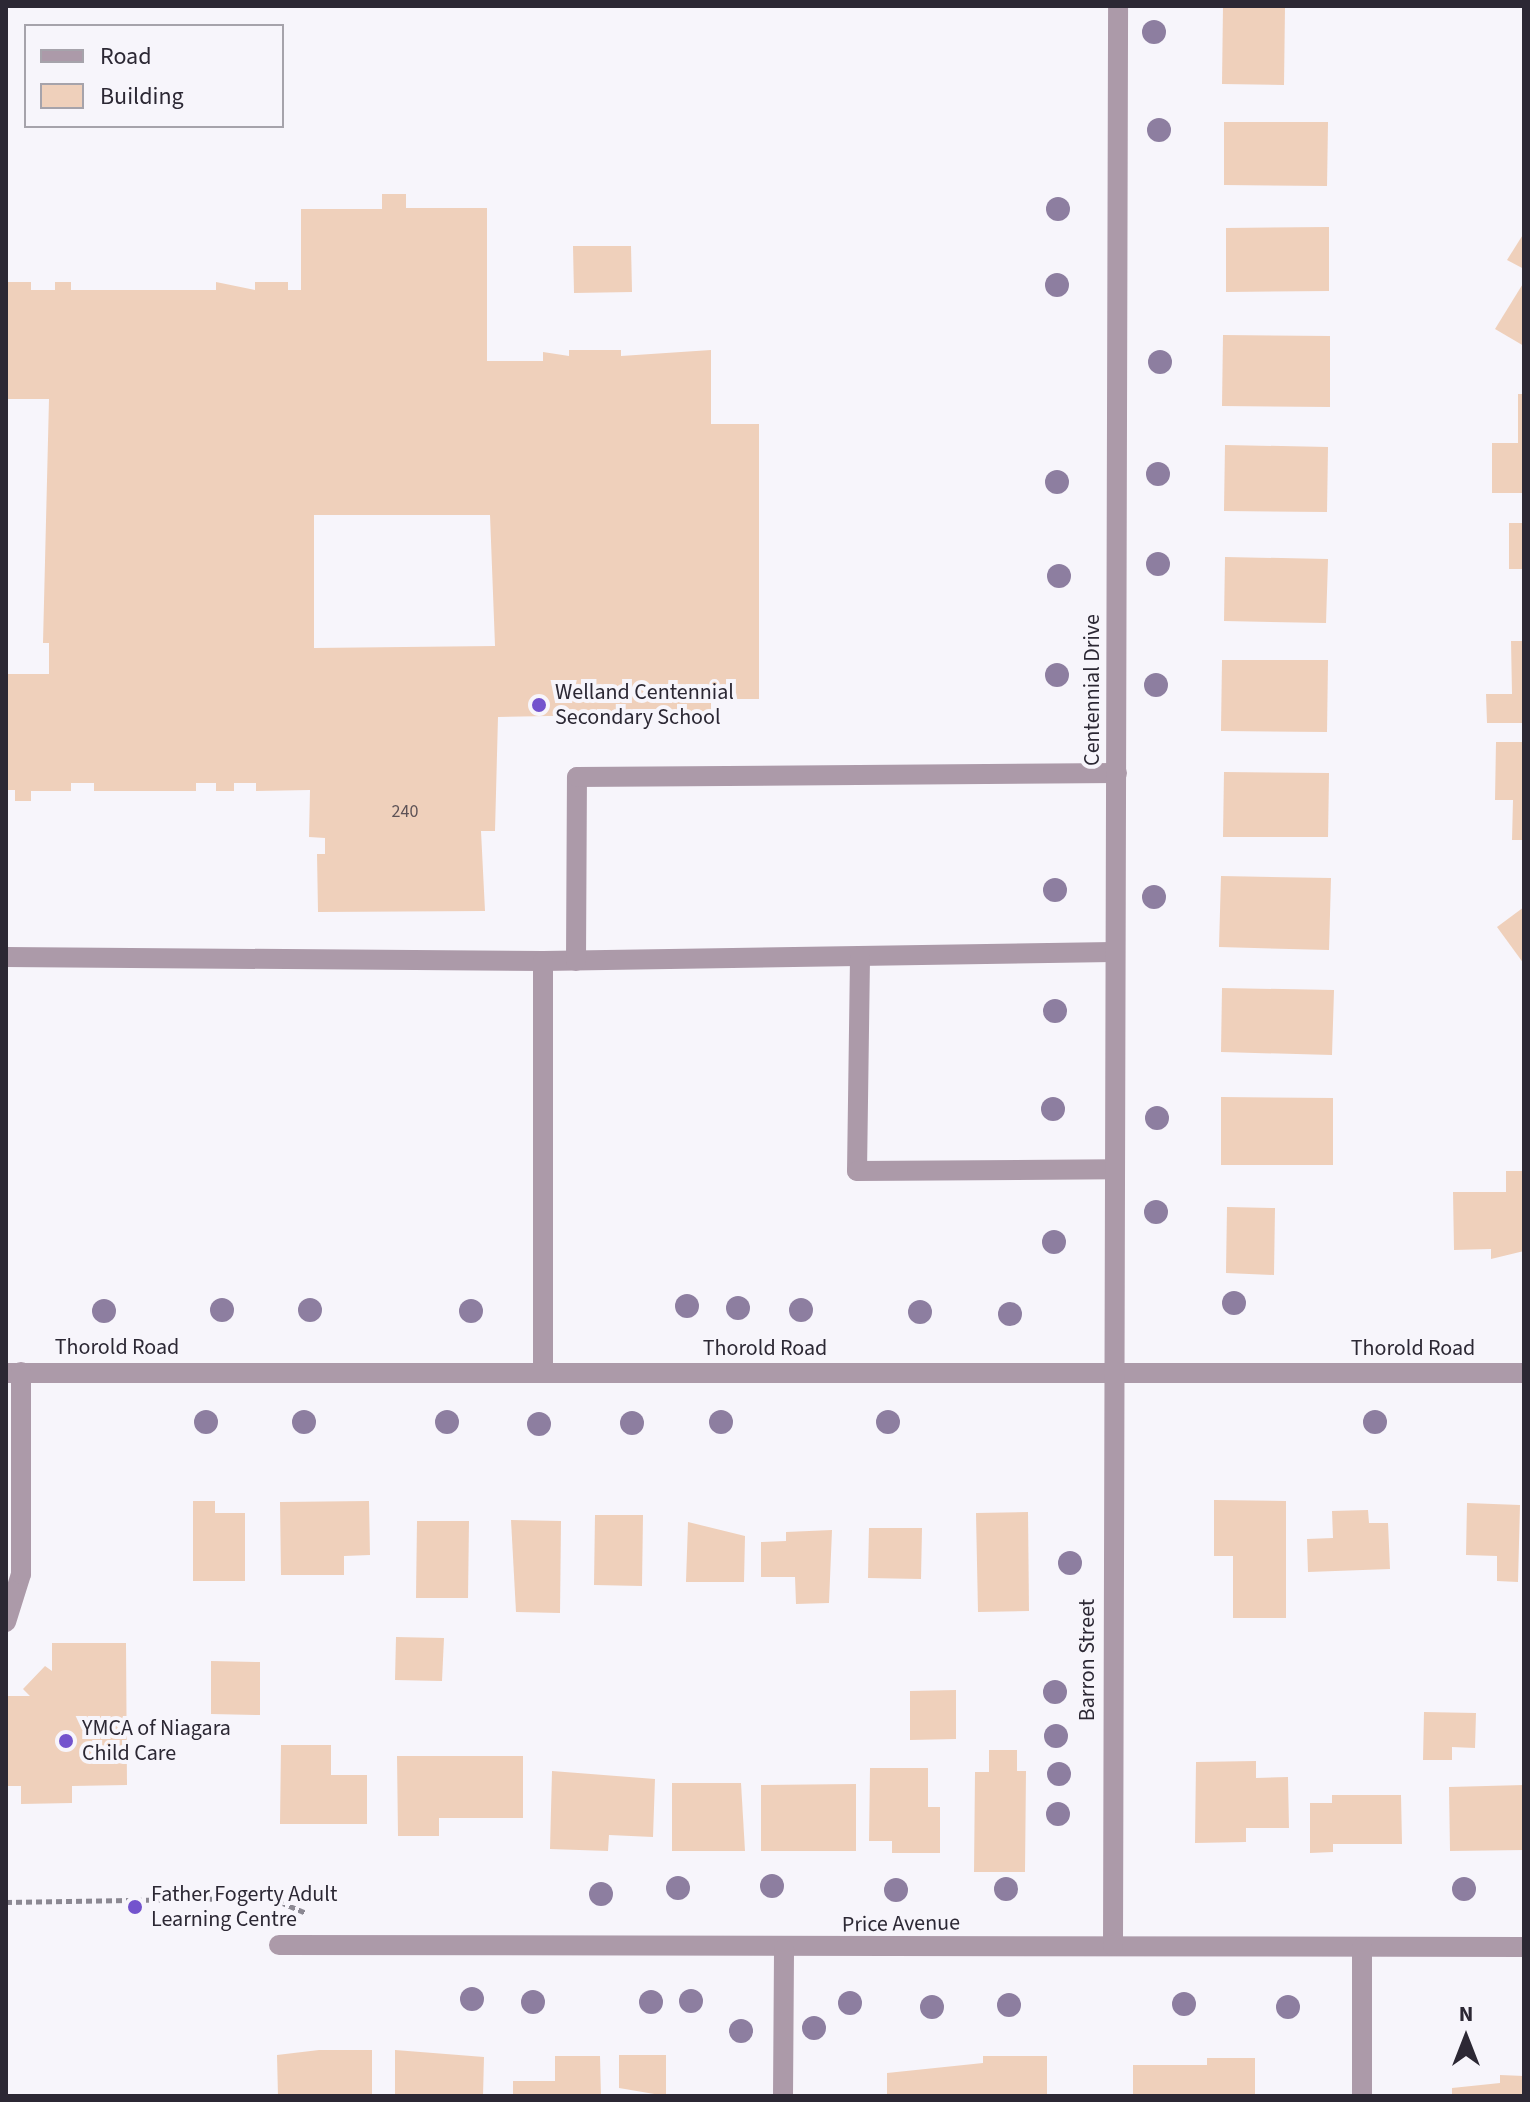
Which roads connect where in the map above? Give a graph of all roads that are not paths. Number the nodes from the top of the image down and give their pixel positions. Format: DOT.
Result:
graph roads {
  1 [pos="1118,6"];
  2 [pos="1117,773"];
  3 [pos="1113,952"];
  4 [pos="6,957"];
  5 [pos="860,958"];
  6 [pos="543,961"];
  7 [pos="576,961"];
  8 [pos="1115,1169"];
  9 [pos="14,1372"];
  10 [pos="543,1372"];
  11 [pos="1524,1373"];
  12 [pos="1113,1374"];
  13 [pos="6,1622"];
  14 [pos="279,1945"];
  15 [pos="1113,1946"];
  16 [pos="1362,1947"];
  17 [pos="1524,1947"];
  18 [pos="784,1949"];
  19 [pos="783,2096"];
  20 [pos="1362,2096"];
  1 -- 2 [label="street, Centennial Drive"];
  2 -- 3 [label="street, Centennial Drive"];
  2 -- 7 [label="street"];
  3 -- 5 [label="street"];
  3 -- 8 [label="street, Centennial Drive"];
  4 -- 6 [label="street"];
  5 -- 7 [label="street"];
  5 -- 8 [label="street"];
  6 -- 7 [label="street"];
  6 -- 10 [label="street"];
  8 -- 12 [label="street, Centennial Drive"];
  9 -- 10 [label="street, Thorold Road"];
  9 -- 13 [label="street"];
  10 -- 12 [label="street, Thorold Road"];
  11 -- 12 [label="street, Thorold Road"];
  12 -- 15 [label="street, Barron Street"];
  14 -- 18 [label="street, Price Avenue"];
  15 -- 16 [label="street, Price Avenue"];
  15 -- 18 [label="street, Price Avenue"];
  16 -- 17 [label="street, Price Avenue"];
  16 -- 20 [label="street"];
  18 -- 19 [label="street"];
}
